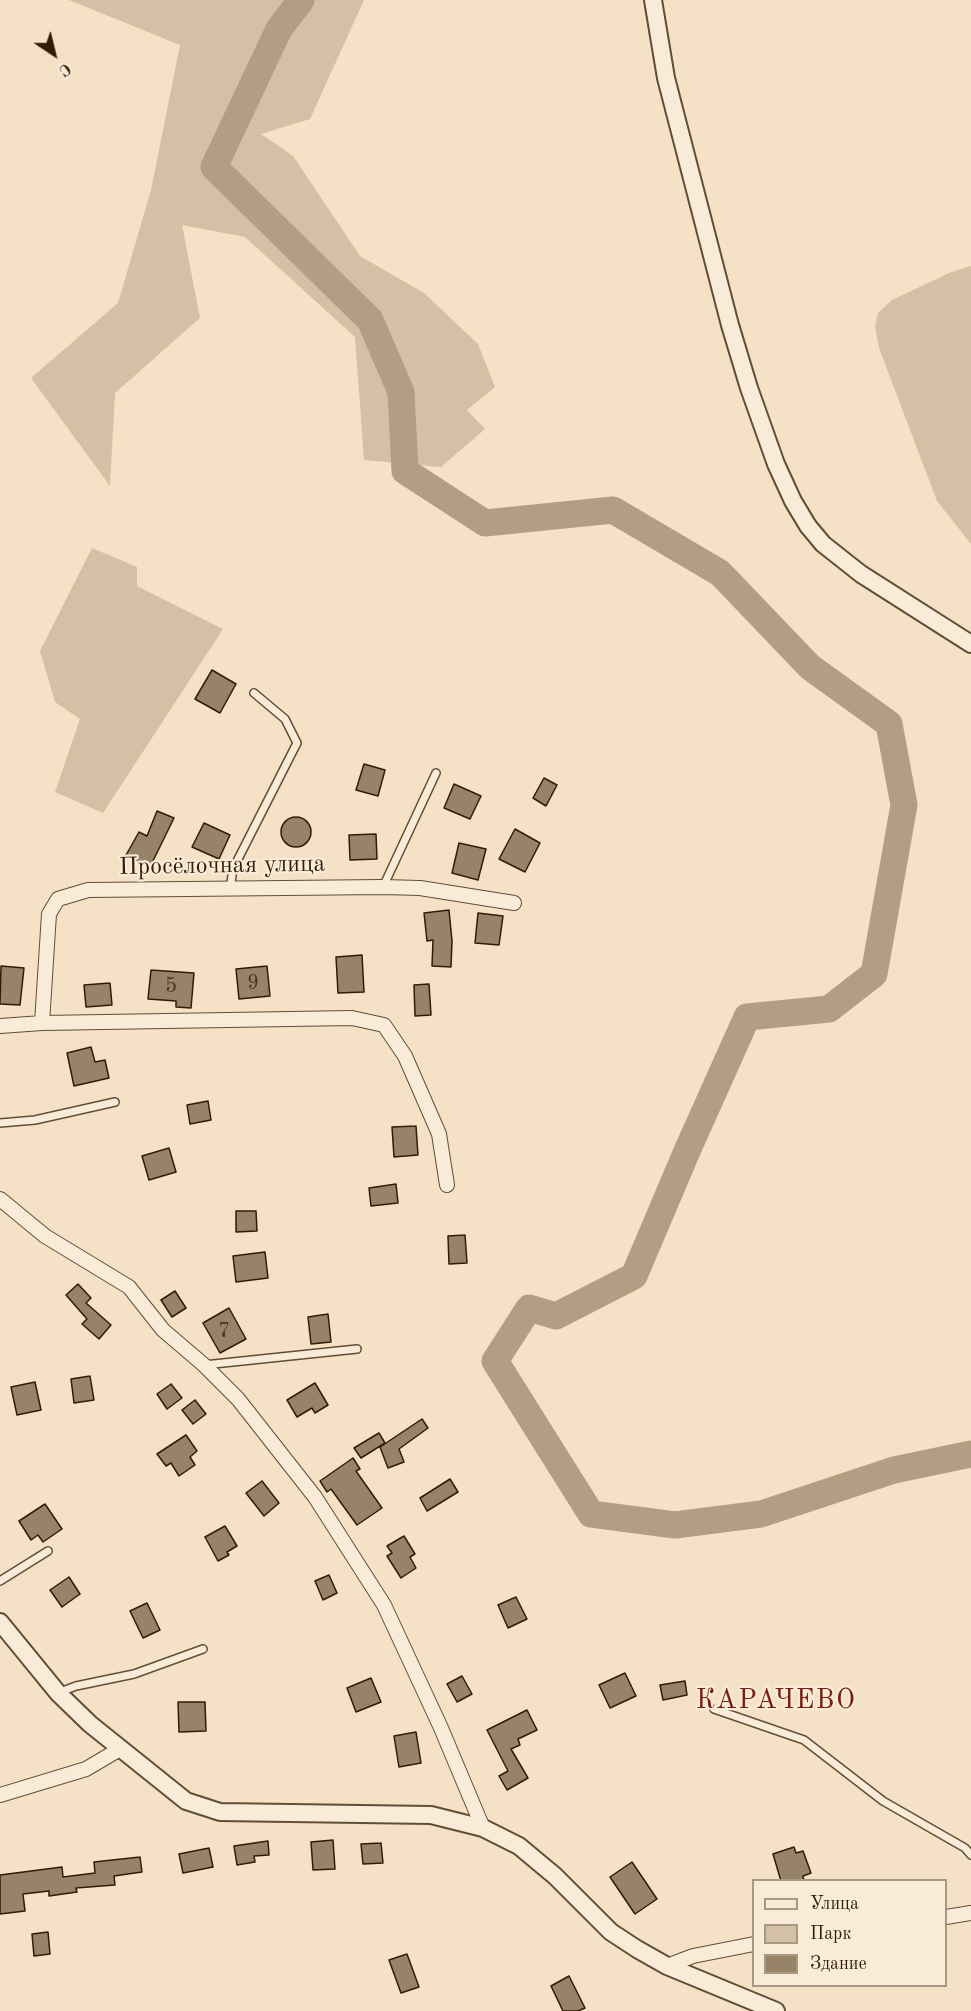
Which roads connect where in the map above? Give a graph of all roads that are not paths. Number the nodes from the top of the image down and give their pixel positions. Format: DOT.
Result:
graph roads {
  1 [pos="653,0"];
  2 [pos="971,644"];
  3 [pos="254,693"];
  4 [pos="436,772"];
  5 [pos="383,887"];
  6 [pos="230,889"];
  7 [pos="514,903"];
  8 [pos="42,1023"];
  9 [pos="0,1026"];
  10 [pos="114,1102"];
  11 [pos="0,1123"];
  12 [pos="447,1185"];
  13 [pos="0,1199"];
  14 [pos="357,1349"];
  15 [pos="204,1365"];
  16 [pos="48,1551"];
  17 [pos="0,1581"];
  18 [pos="0,1622"];
  19 [pos="203,1649"];
  20 [pos="58,1693"];
  21 [pos="714,1709"];
  22 [pos="120,1749"];
  23 [pos="0,1796"];
  24 [pos="483,1828"];
  25 [pos="971,1854"];
  26 [pos="971,1913"];
  27 [pos="947,1917"];
  28 [pos="752,1944"];
  29 [pos="667,1966"];
  30 [pos="776,2011"];
  1 -- 2 [label="street"];
  3 -- 6 [label="lane"];
  4 -- 5 [label="lane"];
  5 -- 6 [label="street, Просёлочная улица"];
  5 -- 7 [label="street, Просёлочная улица"];
  6 -- 8 [label="street, Просёлочная улица"];
  8 -- 9 [label="street"];
  8 -- 12 [label="street"];
  10 -- 11 [label="lane"];
  13 -- 15 [label="street"];
  14 -- 15 [label="lane"];
  15 -- 24 [label="street"];
  16 -- 17 [label="lane"];
  18 -- 20 [label="street"];
  19 -- 20 [label="lane"];
  20 -- 22 [label="street"];
  21 -- 25 [label="lane"];
  22 -- 23 [label="street"];
  22 -- 24 [label="street"];
  24 -- 29 [label="street"];
  26 -- 27 [label="street"];
  28 -- 29 [label="street"];
  29 -- 30 [label="street"];
}
